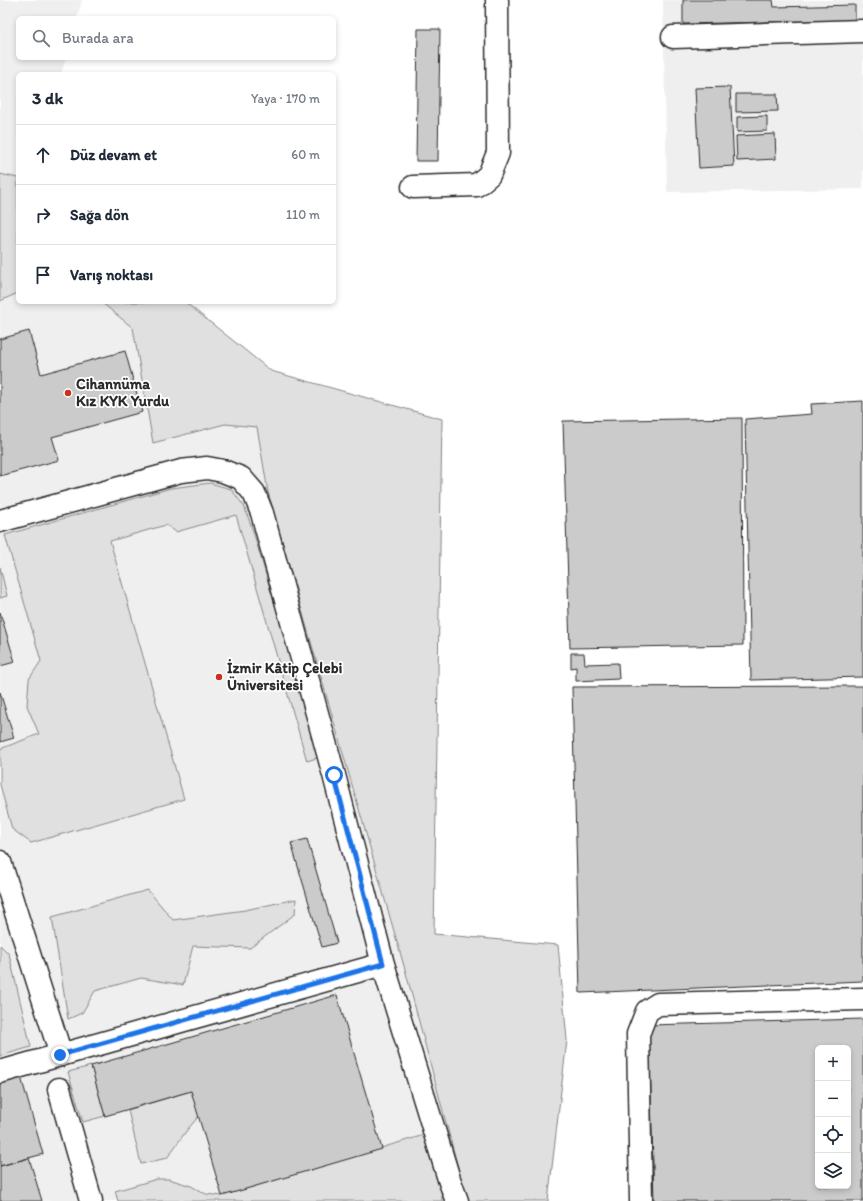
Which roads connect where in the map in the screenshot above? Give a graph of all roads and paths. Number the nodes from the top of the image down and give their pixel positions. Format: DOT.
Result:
graph roads {
  1 [pos="497,0"];
  2 [pos="863,31"];
  3 [pos="673,37"];
  4 [pos="413,187"];
  5 [pos="0,521"];
  6 [pos="0,862"];
  7 [pos="383,964"];
  8 [pos="863,999"];
  9 [pos="60,1055"];
  10 [pos="0,1072"];
  11 [pos="59,1090"];
  12 [pos="449,1179"];
  13 [pos="91,1201"];
  14 [pos="449,1201"];
  15 [pos="458,1201"];
  16 [pos="641,1201"];
  1 -- 4 [label="street"];
  2 -- 3 [label="street"];
  5 -- 7 [label="street"];
  6 -- 9 [label="street"];
  7 -- 9 [label="street"];
  7 -- 12 [label="street"];
  8 -- 16 [label="street"];
  9 -- 10 [label="street"];
  11 -- 13 [label="street"];
  12 -- 14 [label="street"];
  12 -- 15 [label="street"];
}
